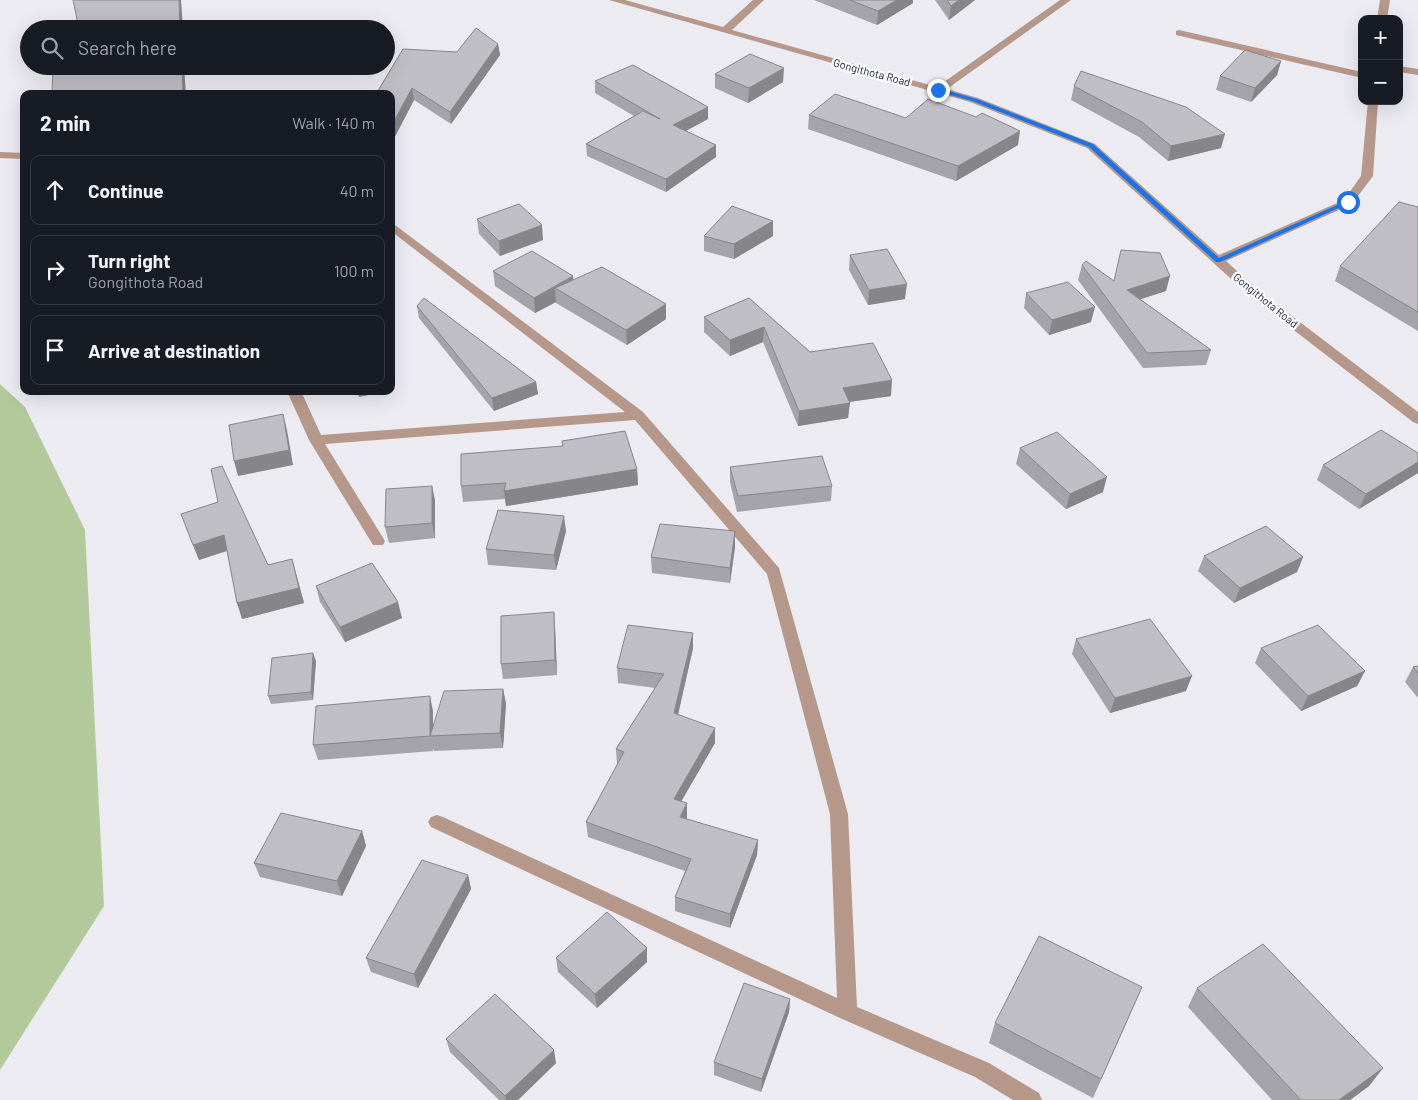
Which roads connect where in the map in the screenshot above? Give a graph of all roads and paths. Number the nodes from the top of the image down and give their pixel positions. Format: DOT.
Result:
graph roads {
  1 [pos="614,0"];
  2 [pos="759,0"];
  3 [pos="1066,0"];
  4 [pos="1385,0"];
  5 [pos="1383,15"];
  6 [pos="725,31"];
  7 [pos="1179,33"];
  8 [pos="1403,70"];
  9 [pos="1418,72"];
  10 [pos="1358,74"];
  11 [pos="938,90"];
  12 [pos="1373,105"];
  13 [pos="0,155"];
  14 [pos="20,156"];
  15 [pos="395,228"];
  16 [pos="1218,260"];
  17 [pos="296,395"];
  18 [pos="638,415"];
  19 [pos="1418,419"];
  20 [pos="316,440"];
  21 [pos="378,540"];
  22 [pos="437,822"];
  23 [pos="847,1012"];
  24 [pos="1032,1100"];
  1 -- 6 [label="street, Gongithota Road"];
  2 -- 6 [label="street"];
  3 -- 11 [label="street"];
  4 -- 5 [label="street"];
  6 -- 11 [label="street, Gongithota Road"];
  7 -- 10 [label="street"];
  8 -- 9 [label="street"];
  11 -- 16 [label="street, Gongithota Road"];
  12 -- 16 [label="street"];
  13 -- 14 [label="street"];
  15 -- 18 [label="street"];
  16 -- 19 [label="street, Gongithota Road"];
  17 -- 20 [label="street"];
  18 -- 20 [label="street"];
  18 -- 23 [label="street"];
  20 -- 21 [label="street"];
  22 -- 23 [label="street"];
  23 -- 24 [label="street"];
}
